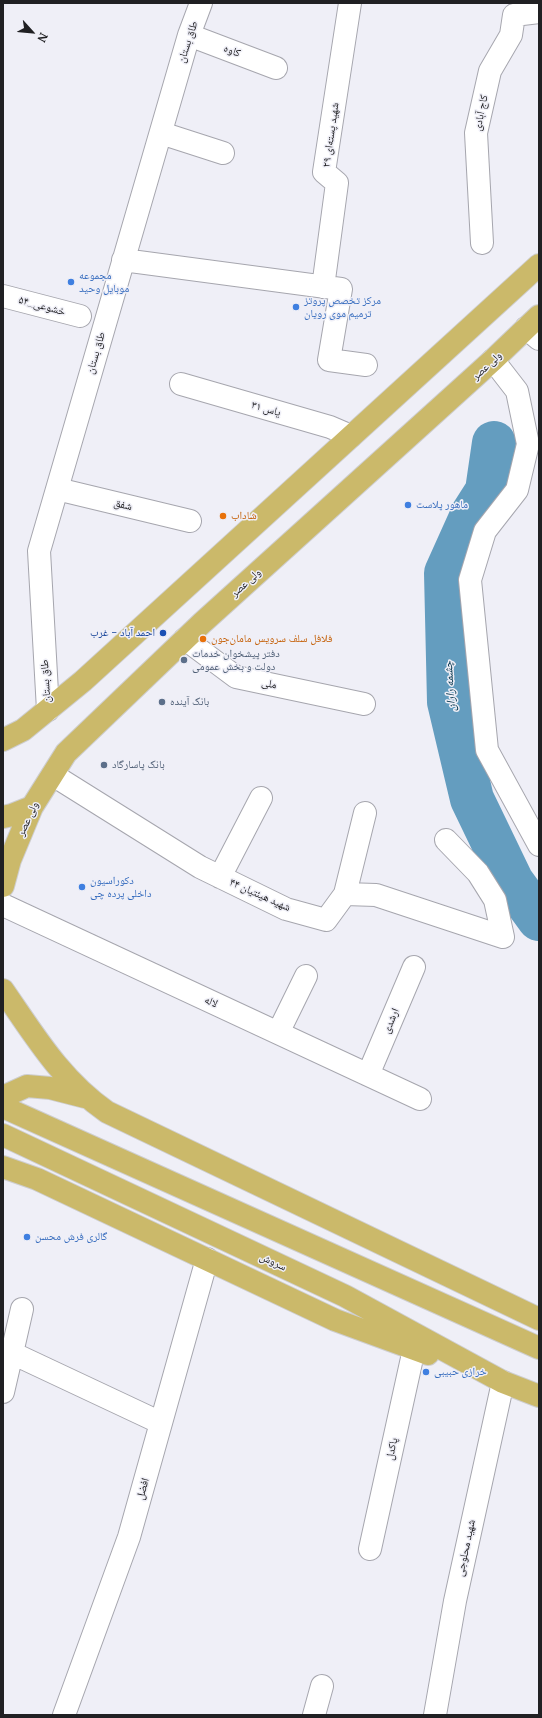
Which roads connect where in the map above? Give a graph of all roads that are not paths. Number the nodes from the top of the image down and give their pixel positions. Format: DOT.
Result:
graph roads {
  1 [pos="201,3"];
  2 [pos="350,3"];
  3 [pos="539,12"];
  4 [pos="189,35"];
  5 [pos="276,68"];
  6 [pos="161,133"];
  7 [pos="223,153"];
  8 [pos="482,243"];
  9 [pos="123,260"];
  10 [pos="539,265"];
  11 [pos="323,287"];
  12 [pos="3,296"];
  13 [pos="80,316"];
  14 [pos="535,328"];
  15 [pos="493,360"];
  16 [pos="366,365"];
  17 [pos="181,384"];
  18 [pos="351,436"];
  19 [pos="57,489"];
  20 [pos="190,521"];
  21 [pos="185,639"];
  22 [pos="364,704"];
  23 [pos="48,710"];
  24 [pos="3,740"];
  25 [pos="53,775"];
  26 [pos="261,798"];
  27 [pos="32,807"];
  28 [pos="365,813"];
  29 [pos="3,817"];
  30 [pos="446,840"];
  31 [pos="539,845"];
  32 [pos="220,877"];
  33 [pos="3,886"];
  34 [pos="345,894"];
  35 [pos="3,905"];
  36 [pos="414,967"];
  37 [pos="306,976"];
  38 [pos="3,990"];
  39 [pos="278,1033"];
  40 [pos="368,1075"];
  41 [pos="85,1097"];
  42 [pos="3,1099"];
  43 [pos="420,1099"];
  44 [pos="3,1107"];
  45 [pos="3,1135"];
  46 [pos="5,1166"];
  47 [pos="207,1259"];
  48 [pos="22,1310"];
  49 [pos="539,1319"];
  50 [pos="539,1348"];
  51 [pos="414,1349"];
  52 [pos="12,1354"];
  53 [pos="503,1382"];
  54 [pos="3,1392"];
  55 [pos="539,1396"];
  56 [pos="162,1423"];
  57 [pos="370,1549"];
  58 [pos="322,1686"];
  59 [pos="64,1715"];
  60 [pos="314,1715"];
  61 [pos="435,1715"];
  1 -- 4 [label="street, طاق بستان"];
  2 -- 11 [label="street, شهید پسته‌ای ۲۹"];
  3 -- 8 [label="street, کاج آبادی"];
  4 -- 5 [label="street, کاوه"];
  4 -- 6 [label="street, طاق بستان"];
  6 -- 7 [label="street"];
  6 -- 9 [label="street, طاق بستان"];
  9 -- 11 [label="street"];
  9 -- 19 [label="street, طاق بستان"];
  10 -- 18 [label="main road"];
  11 -- 16 [label="street"];
  12 -- 13 [label="street, ۵۴_خشوعی"];
  14 -- 15 [label="main road, ولی عصر"];
  15 -- 21 [label="main road, ولی عصر"];
  15 -- 31 [label="street"];
  17 -- 18 [label="street, یاس ۳۱"];
  18 -- 23 [label="main road"];
  19 -- 20 [label="street, شفق"];
  19 -- 23 [label="street, طاق بستان"];
  21 -- 22 [label="street, ملی"];
  21 -- 25 [label="main road, ولی عصر"];
  23 -- 24 [label="main road"];
  25 -- 27 [label="main road, ولی عصر"];
  25 -- 32 [label="street, شهید هیئتیان ۴۴"];
  26 -- 32 [label="street"];
  27 -- 29 [label="main road"];
  27 -- 33 [label="main road, ولی عصر"];
  28 -- 34 [label="street"];
  30 -- 34 [label="street"];
  32 -- 34 [label="street, شهید هیئتیان ۴۴"];
  35 -- 39 [label="street, لاله"];
  36 -- 40 [label="street, ارشدی"];
  37 -- 39 [label="street"];
  38 -- 41 [label="main road"];
  39 -- 40 [label="street, لاله"];
  40 -- 43 [label="street, لاله"];
  41 -- 42 [label="main road"];
  41 -- 49 [label="main road"];
  44 -- 50 [label="main road"];
  45 -- 53 [label="main road, سروش"];
  46 -- 47 [label="main road"];
  47 -- 51 [label="main road"];
  47 -- 56 [label="street, افضل"];
  48 -- 52 [label="street"];
  51 -- 53 [label="main road"];
  51 -- 57 [label="street, پاکدل"];
  52 -- 54 [label="street"];
  52 -- 56 [label="street"];
  53 -- 55 [label="main road, سروش"];
  53 -- 61 [label="street, شهید محلوجی"];
  56 -- 59 [label="street, افضل"];
  58 -- 60 [label="street"];
}
